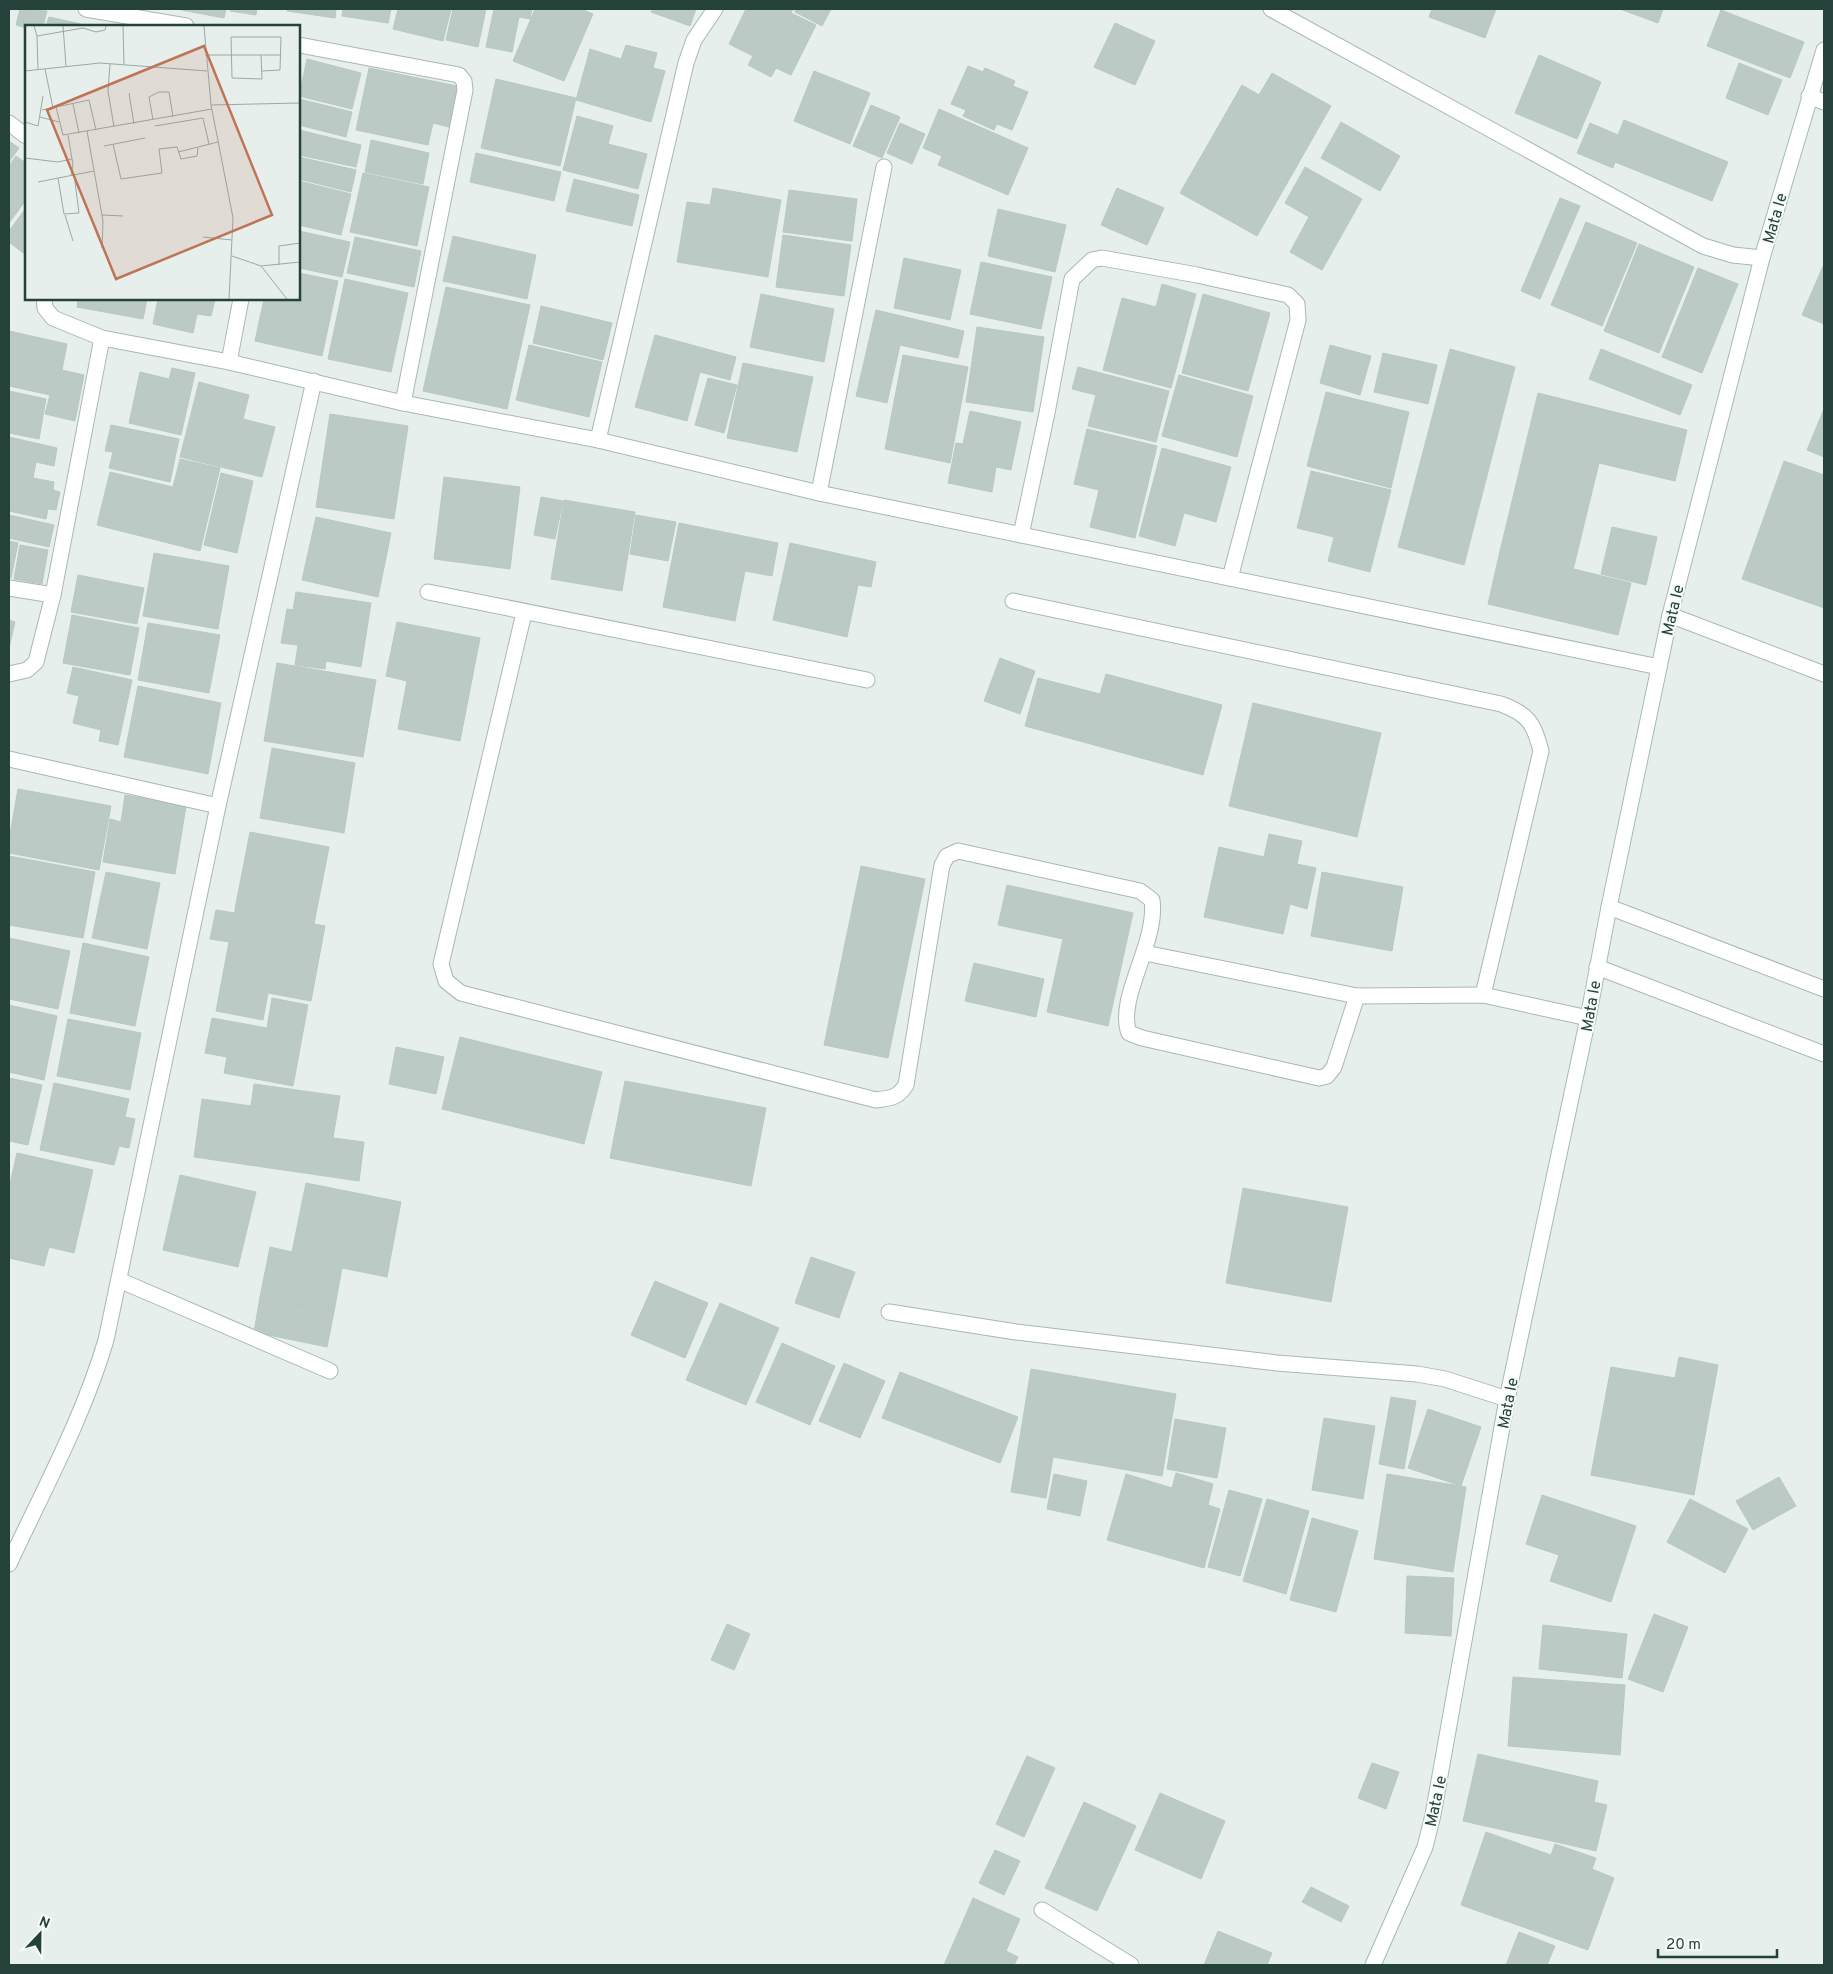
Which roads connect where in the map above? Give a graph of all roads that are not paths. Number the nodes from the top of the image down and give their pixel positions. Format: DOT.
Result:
graph roads {
  1 [pos="715,9"];
  2 [pos="1271,9"];
  3 [pos="94,16"];
  4 [pos="177,25"];
  5 [pos="300,45"];
  6 [pos="1824,50"];
  7 [pos="1809,96"];
  8 [pos="1824,102"];
  9 [pos="9,122"];
  10 [pos="25,135"];
  11 [pos="884,167"];
  12 [pos="1762,258"];
  13 [pos="44,300"];
  14 [pos="240,300"];
  15 [pos="102,338"];
  16 [pos="230,362"];
  17 [pos="314,381"];
  18 [pos="403,403"];
  19 [pos="598,440"];
  20 [pos="819,493"];
  21 [pos="1021,535"];
  22 [pos="1230,578"];
  23 [pos="9,588"];
  24 [pos="428,592"];
  25 [pos="53,595"];
  26 [pos="1013,601"];
  27 [pos="524,613"];
  28 [pos="1670,615"];
  29 [pos="1659,667"];
  30 [pos="9,674"];
  31 [pos="1824,674"];
  32 [pos="867,680"];
  33 [pos="9,760"];
  34 [pos="218,806"];
  35 [pos="1609,907"];
  36 [pos="1145,953"];
  37 [pos="1597,967"];
  38 [pos="1824,989"];
  39 [pos="1483,994"];
  40 [pos="1357,996"];
  41 [pos="1588,1018"];
  42 [pos="1824,1054"];
  43 [pos="119,1280"];
  44 [pos="889,1312"];
  45 [pos="330,1371"];
  46 [pos="1507,1399"];
  47 [pos="9,1564"];
  48 [pos="1042,1910"];
  49 [pos="1130,1965"];
  50 [pos="1372,1965"];
  1 -- 19 [label="street"];
  2 -- 12 [label="street"];
  3 -- 4 [label="street"];
  5 -- 18 [label="street"];
  6 -- 7 [label="street, Mata Ie"];
  7 -- 8 [label="street"];
  7 -- 12 [label="street, Mata Ie"];
  9 -- 10 [label="street"];
  11 -- 20 [label="street"];
  12 -- 28 [label="street, Mata Ie"];
  13 -- 15 [label="street"];
  14 -- 16 [label="street"];
  15 -- 16 [label="street"];
  15 -- 25 [label="street"];
  16 -- 17 [label="street"];
  17 -- 18 [label="street"];
  17 -- 34 [label="street"];
  18 -- 19 [label="street"];
  19 -- 20 [label="street"];
  20 -- 21 [label="street"];
  21 -- 22 [label="street"];
  21 -- 22 [label="street"];
  22 -- 29 [label="street"];
  23 -- 25 [label="street"];
  24 -- 27 [label="street"];
  25 -- 30 [label="street"];
  26 -- 39 [label="street"];
  27 -- 32 [label="street"];
  27 -- 36 [label="street"];
  28 -- 29 [label="street, Mata Ie"];
  28 -- 31 [label="street"];
  29 -- 35 [label="street, Mata Ie"];
  33 -- 34 [label="street"];
  34 -- 43 [label="street"];
  35 -- 37 [label="street, Mata Ie"];
  35 -- 38 [label="street"];
  36 -- 40 [label="street"];
  36 -- 40 [label="street"];
  37 -- 41 [label="street, Mata Ie"];
  37 -- 42 [label="street"];
  39 -- 40 [label="street"];
  39 -- 41 [label="street"];
  41 -- 46 [label="street, Mata Ie"];
  43 -- 45 [label="street"];
  43 -- 47 [label="street"];
  44 -- 46 [label="street"];
  46 -- 50 [label="street, Mata Ie"];
  48 -- 49 [label="street"];
}
